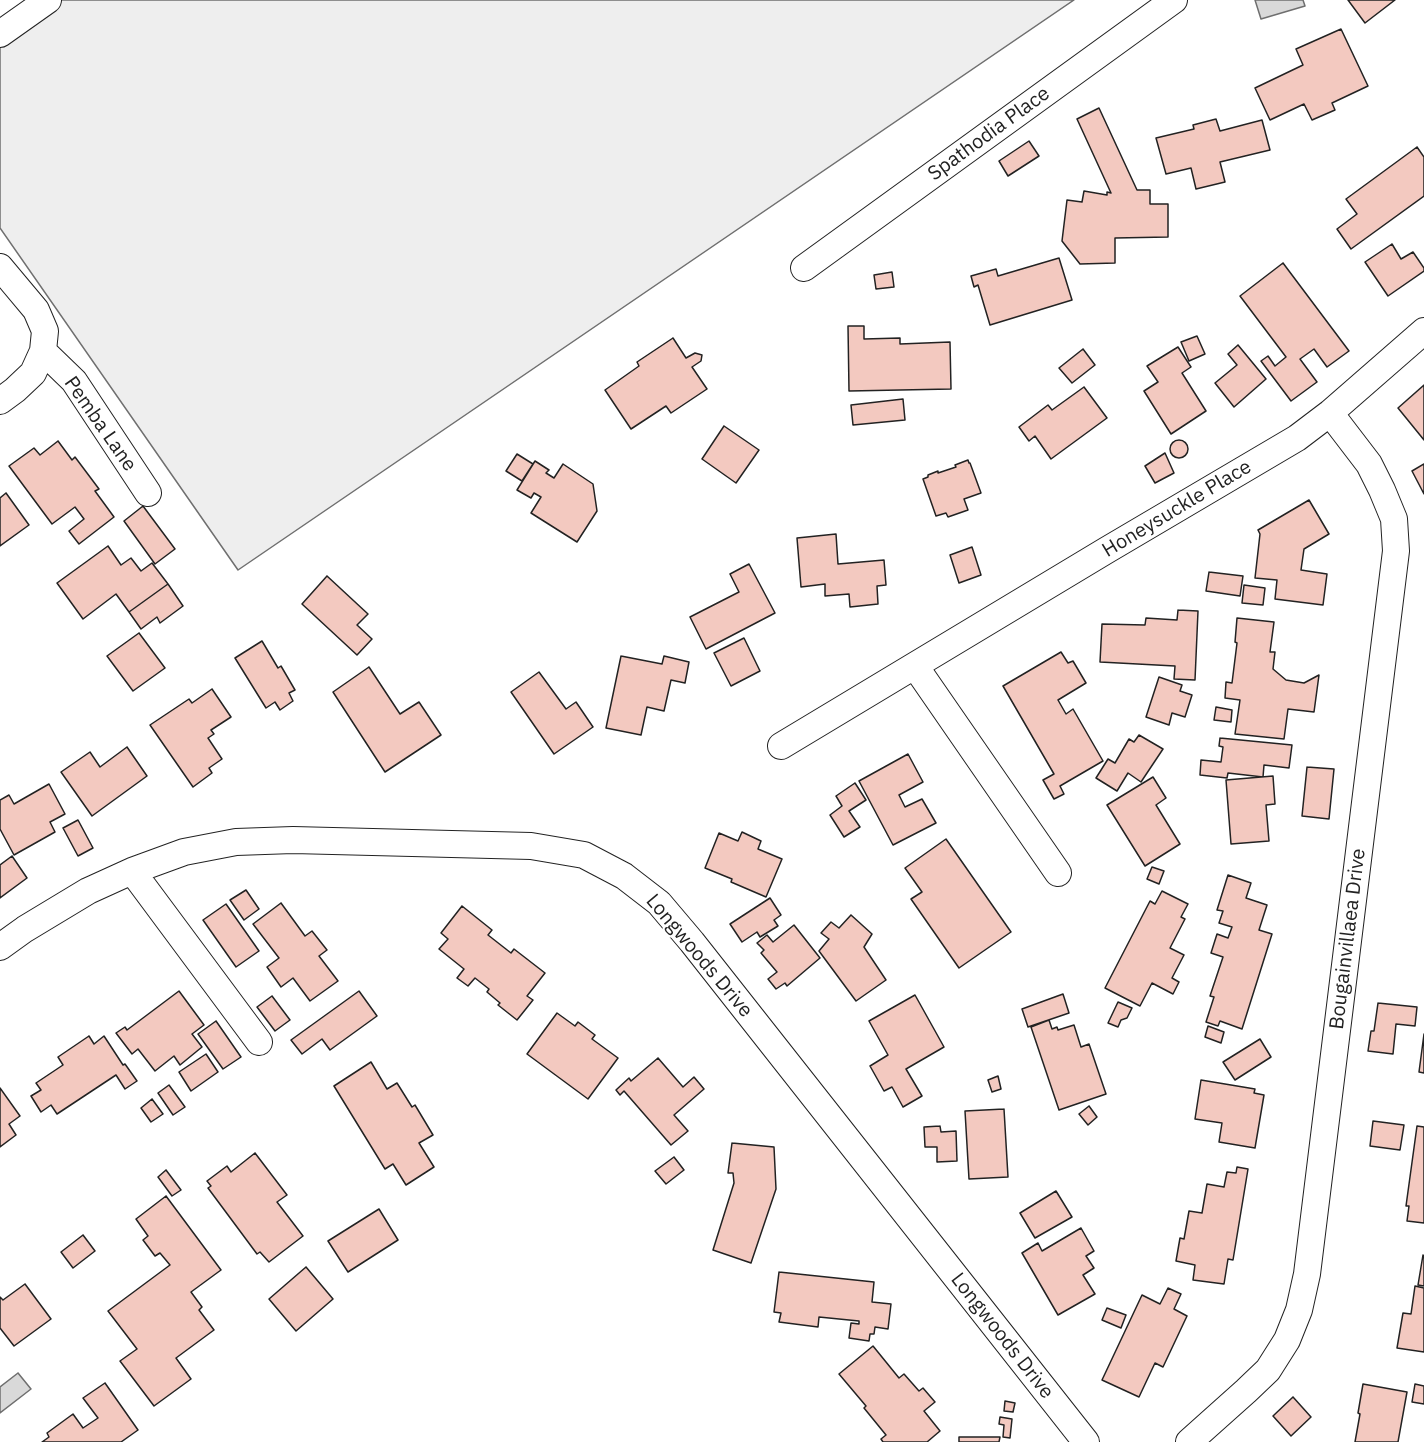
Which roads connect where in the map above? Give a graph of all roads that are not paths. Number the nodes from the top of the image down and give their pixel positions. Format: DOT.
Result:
graph roads {
  1 [pos="48,0"];
  2 [pos="1174,0"];
  3 [pos="0,34"];
  4 [pos="0,267"];
  5 [pos="804,268"];
  6 [pos="1424,331"];
  7 [pos="43,351"];
  8 [pos="0,401"];
  9 [pos="1330,413"];
  10 [pos="148,493"];
  11 [pos="915,666"];
  12 [pos="781,746"];
  13 [pos="132,871"];
  14 [pos="1058,873"];
  15 [pos="0,947"];
  16 [pos="259,1042"];
  17 [pos="1086,1442"];
  18 [pos="1190,1442"];
  1 -- 3 [label="street"];
  2 -- 5 [label="street, Spathodia Place"];
  4 -- 7 [label="street"];
  6 -- 9 [label="street, Honeysuckle Place"];
  7 -- 8 [label="street"];
  7 -- 10 [label="street, Pemba Lane"];
  9 -- 11 [label="street, Honeysuckle Place"];
  9 -- 18 [label="street, Bougainvillaea Drive"];
  11 -- 12 [label="street, Honeysuckle Place"];
  11 -- 14 [label="street"];
  13 -- 15 [label="street, Longwoods Drive"];
  13 -- 16 [label="street"];
  13 -- 17 [label="street, Longwoods Drive"];
}
